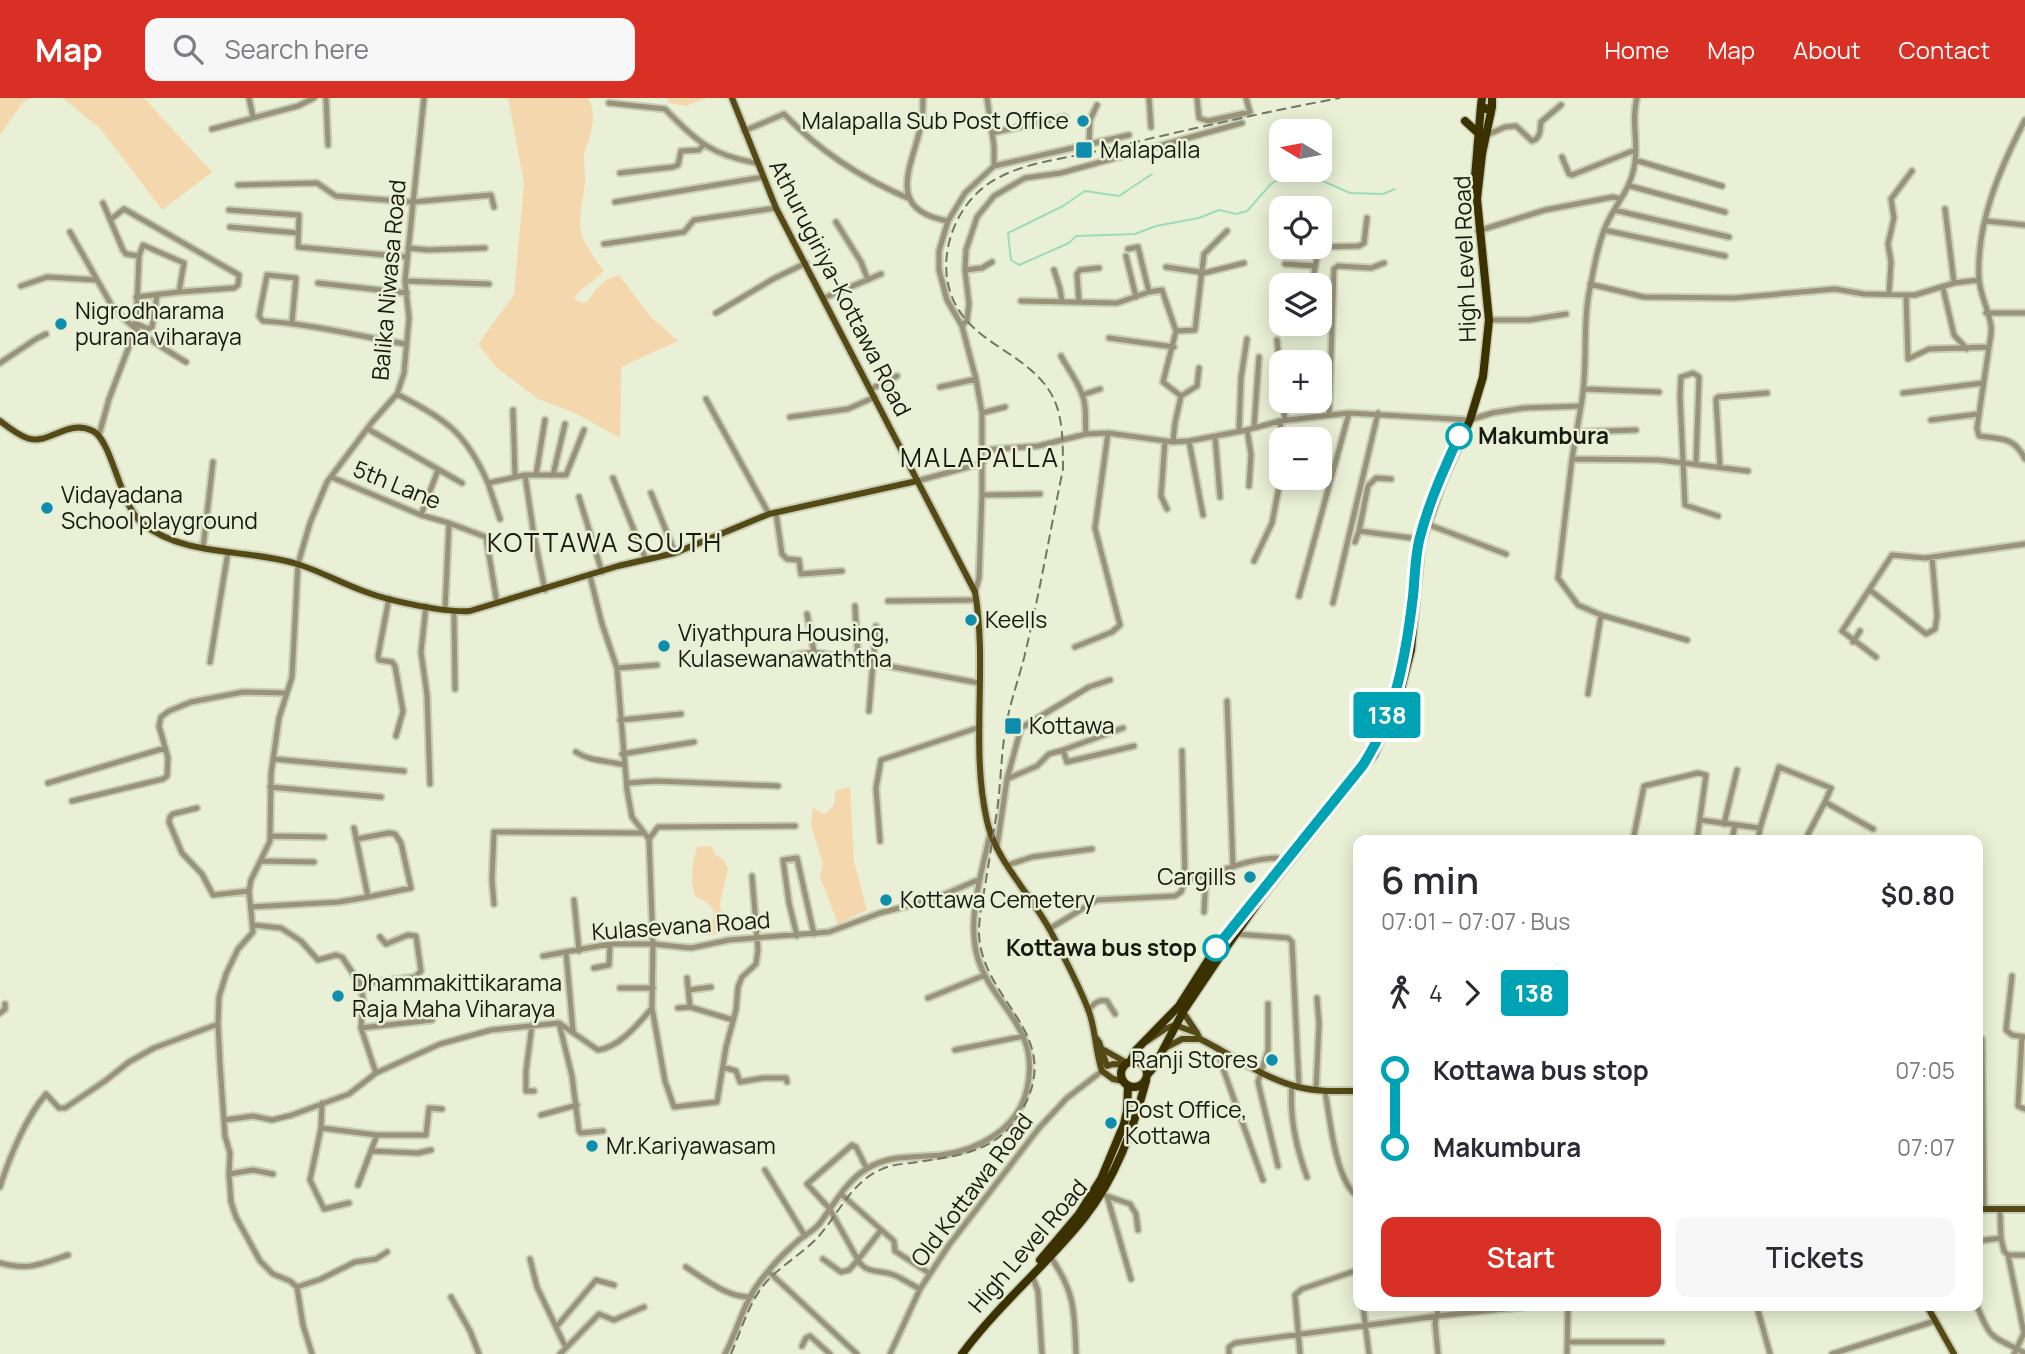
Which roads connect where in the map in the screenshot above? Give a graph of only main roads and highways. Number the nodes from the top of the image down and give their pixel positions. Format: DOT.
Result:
graph roads {
  1 [pos="732,98"];
  2 [pos="1482,101"];
  3 [pos="1493,101"];
  4 [pos="1465,121"];
  5 [pos="1481,134"];
  6 [pos="1479,231"];
  7 [pos="1468,419"];
  8 [pos="0,421"];
  9 [pos="916,481"];
  10 [pos="1409,649"];
  11 [pos="1183,1012"];
  12 [pos="1175,1025"];
  13 [pos="1199,1036"];
  14 [pos="1096,1038"];
  15 [pos="1145,1041"];
  16 [pos="1102,1049"];
  17 [pos="1162,1049"];
  18 [pos="1127,1064"];
  19 [pos="1105,1068"];
  20 [pos="1147,1077"];
  21 [pos="1126,1083"];
  22 [pos="1353,1091"];
  23 [pos="1983,1209"];
  24 [pos="2025,1209"];
  25 [pos="1930,1311"];
  26 [pos="959,1354"];
  27 [pos="1954,1354"];
  1 -- 9 [label="main road, Athurugiriya-Kottawa Road"];
  2 -- 3 [label="highway"];
  2 -- 5 [label="highway, High Level Road"];
  3 -- 5 [label="highway, High Level Road"];
  4 -- 5 [label="highway"];
  5 -- 6 [label="highway, High Level Road"];
  6 -- 7 [label="highway, High Level Road"];
  6 -- 7 [label="highway, High Level Road"];
  7 -- 10 [label="highway, High Level Road"];
  7 -- 10 [label="highway, High Level Road"];
  8 -- 9 [label="main road"];
  9 -- 14 [label="main road, Athurugiriya-Kottawa Road"];
  10 -- 11 [label="highway, High Level Road"];
  10 -- 15 [label="highway, High Level Road"];
  11 -- 12 [label="highway, High Level Road"];
  11 -- 13 [label="main road"];
  12 -- 13 [label="main road"];
  12 -- 15 [label="main road"];
  12 -- 17 [label="highway, High Level Road"];
  13 -- 17 [label="main road"];
  13 -- 22 [label="main road"];
  14 -- 16 [label="main road, Athurugiriya-Kottawa Road"];
  14 -- 19 [label="main road, Athurugiriya-Kottawa Road"];
  15 -- 18 [label="highway, High Level Road"];
  16 -- 18 [label="main road"];
  16 -- 19 [label="main road, Athurugiriya-Kottawa Road"];
  17 -- 20 [label="highway, High Level Road"];
  18 -- 19 [label="main road"];
  18 -- 20 [label="highway"];
  18 -- 21 [label="highway"];
  19 -- 21 [label="main road"];
  20 -- 21 [label="highway"];
  20 -- 26 [label="highway, High Level Road"];
  21 -- 26 [label="highway, High Level Road"];
  23 -- 24 [label="main road"];
  25 -- 27 [label="main road"];
}
